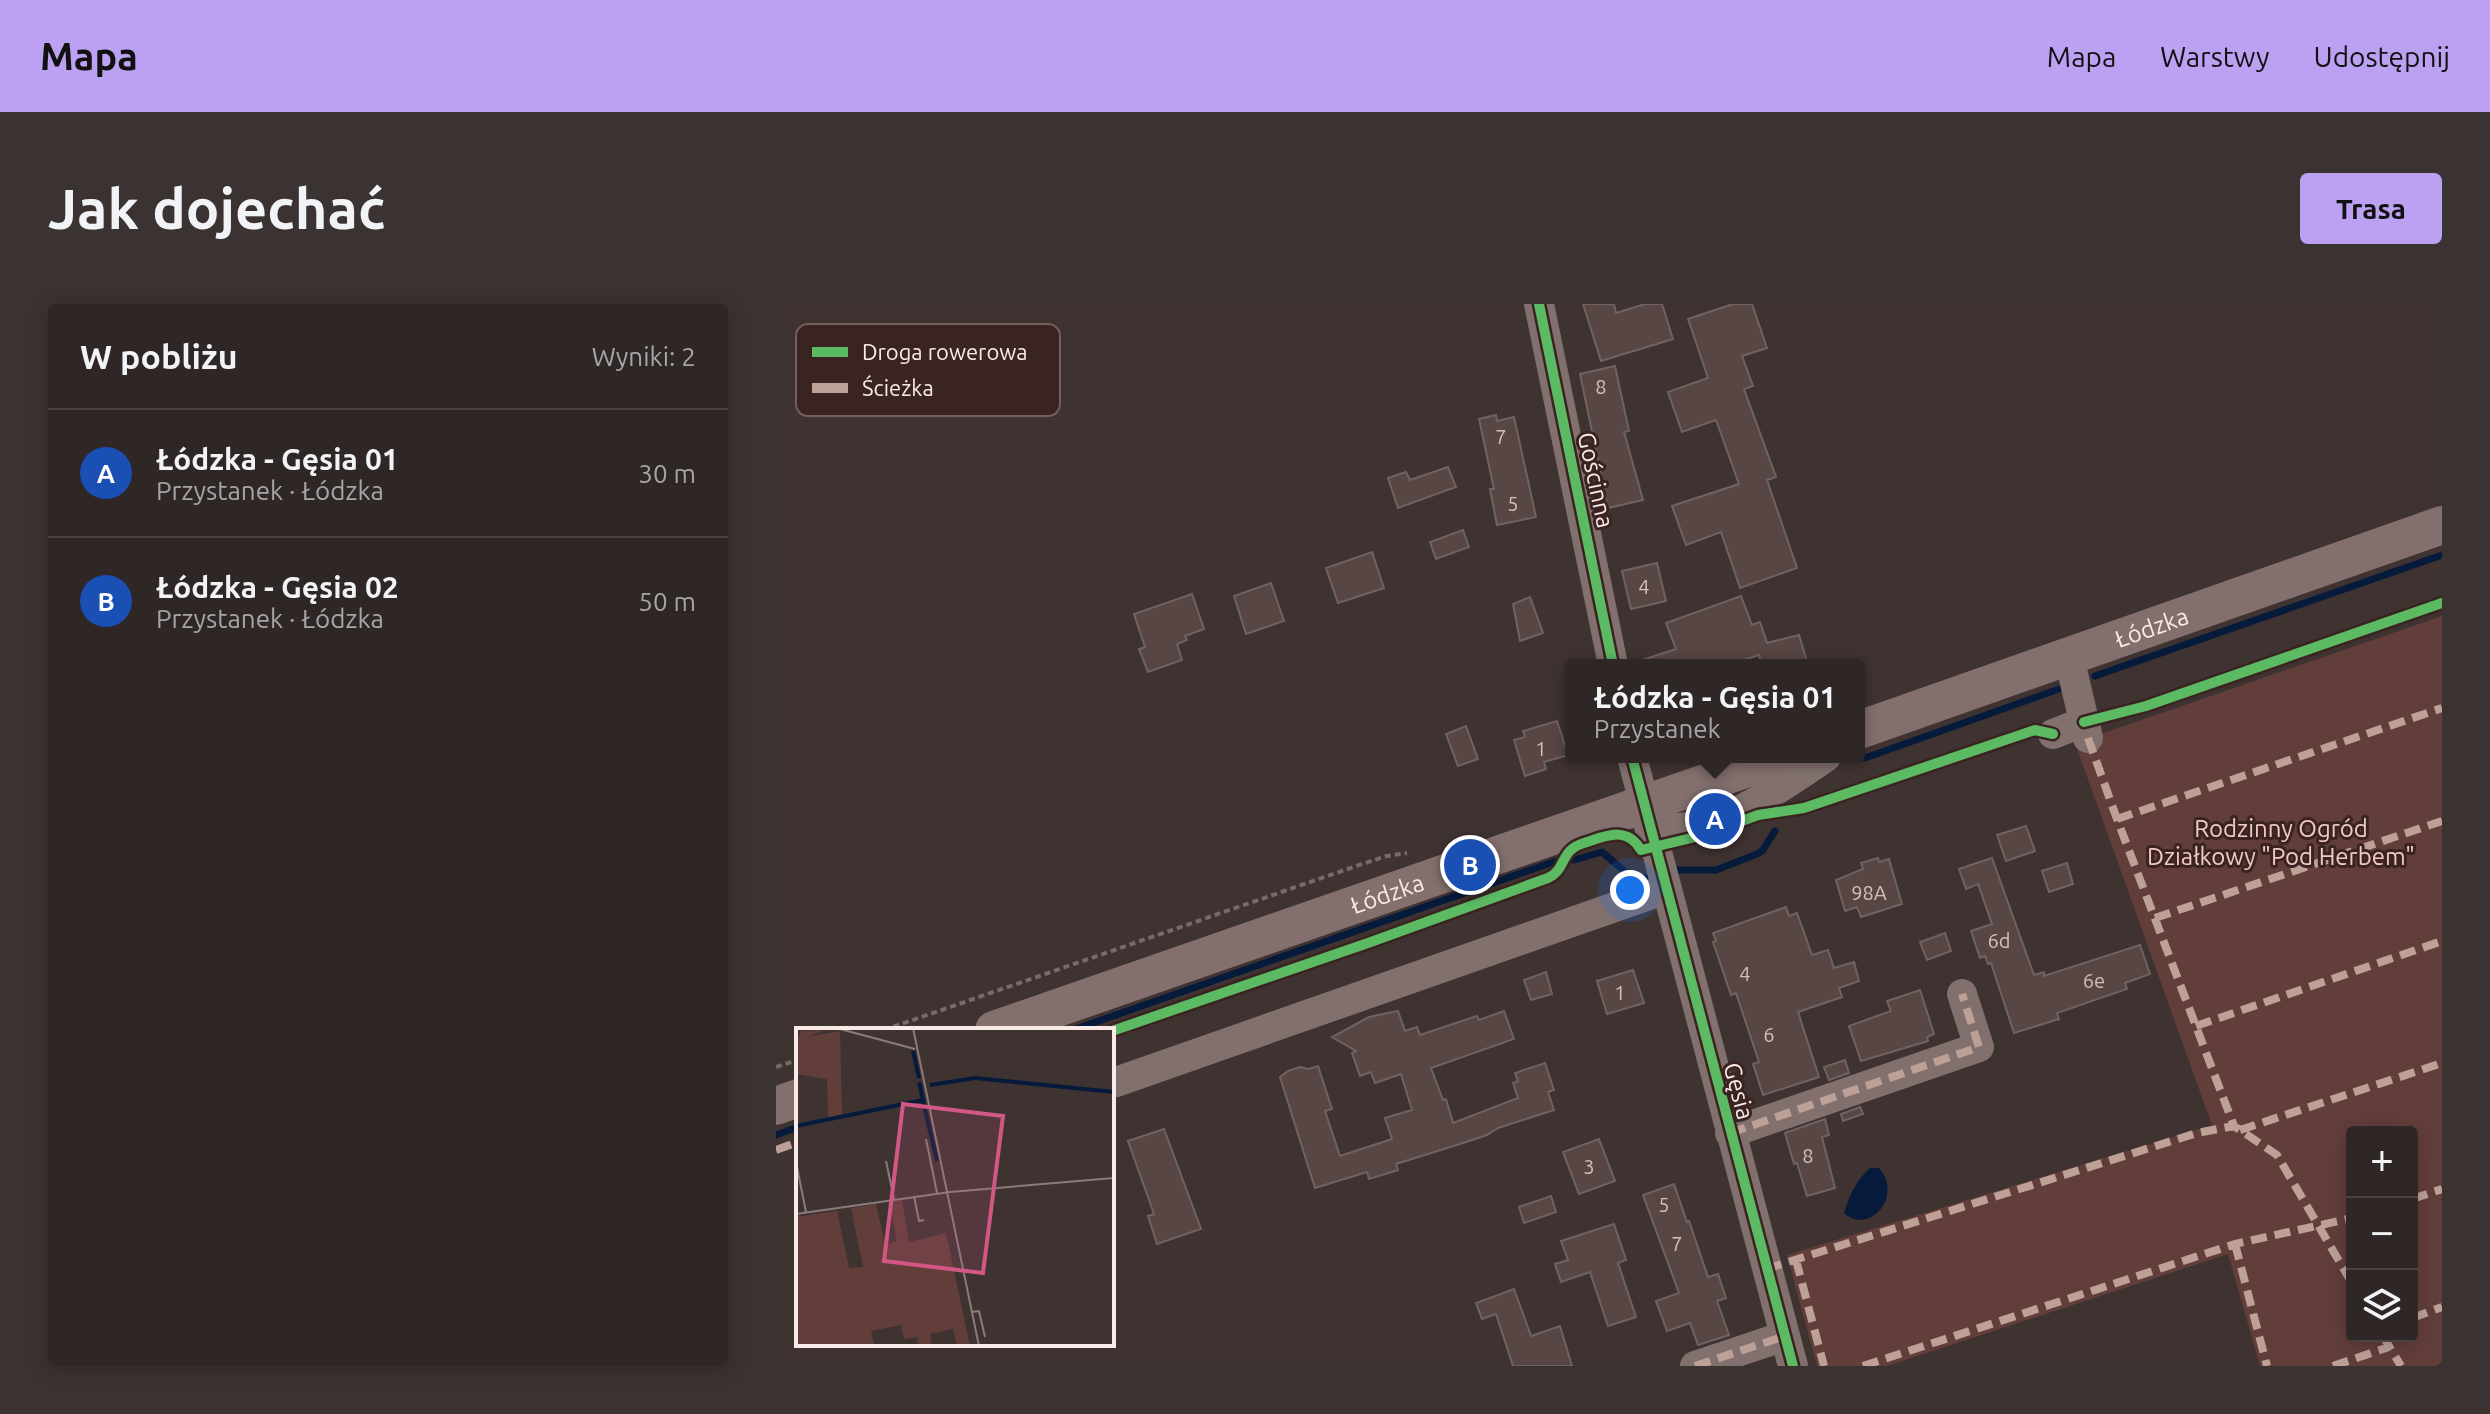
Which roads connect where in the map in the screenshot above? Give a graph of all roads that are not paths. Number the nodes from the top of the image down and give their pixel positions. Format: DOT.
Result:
graph roads {
  1 [pos="1539,304"];
  2 [pos="2442,525"];
  3 [pos="2069,657"];
  4 [pos="1612,659"];
  5 [pos="1865,730"];
  6 [pos="2053,734"];
  7 [pos="1633,763"];
  8 [pos="1766,763"];
  9 [pos="1817,763"];
  10 [pos="1646,815"];
  11 [pos="1666,889"];
  12 [pos="1962,994"];
  13 [pos="1000,1028"];
  14 [pos="1116,1082"];
  15 [pos="796,1099"];
  16 [pos="776,1106"];
  17 [pos="1730,1133"];
  18 [pos="1785,1336"];
  19 [pos="1695,1366"];
  20 [pos="1793,1366"];
  1 -- 4 [label="street, Gościnna"];
  2 -- 3 [label="main road, Łódzka"];
  3 -- 5 [label="main road, Łódzka"];
  3 -- 6 [label="street"];
  7 -- 10 [label="street"];
  8 -- 10 [label="main road, Łódzka"];
  9 -- 10 [label="street"];
  10 -- 11 [label="street, Gęsia"];
  10 -- 13 [label="main road, Łódzka"];
  11 -- 14 [label="street"];
  11 -- 17 [label="street, Gęsia"];
  12 -- 17 [label="street"];
  15 -- 16 [label="main road"];
  17 -- 18 [label="street, Gęsia"];
  18 -- 19 [label="street"];
  18 -- 20 [label="street, Gęsia"];
}
